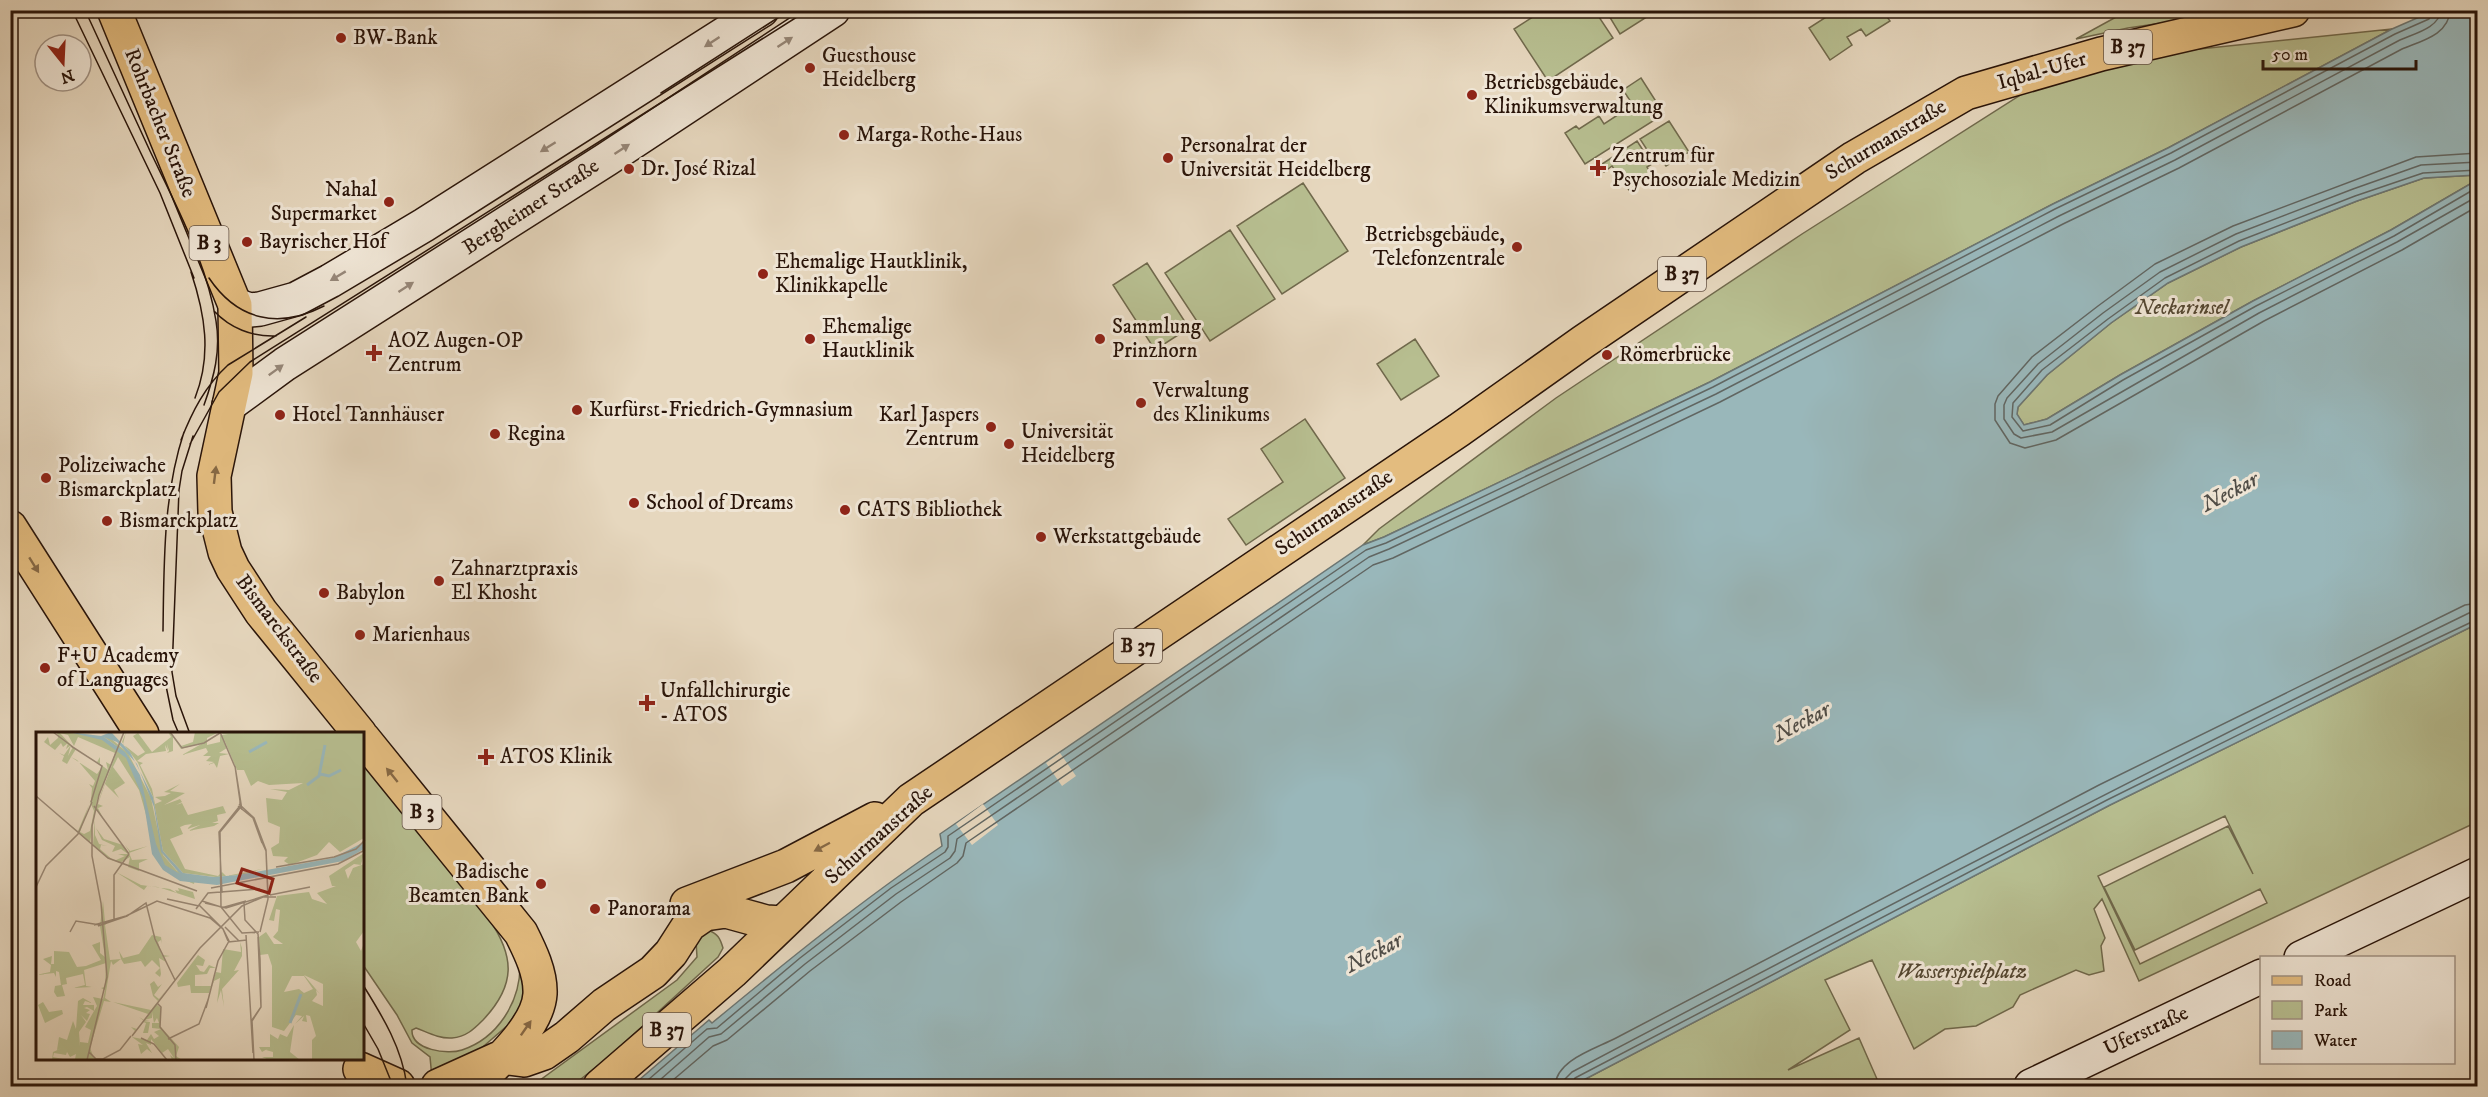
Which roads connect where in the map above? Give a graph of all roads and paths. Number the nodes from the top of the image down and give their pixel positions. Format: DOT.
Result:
graph roads {
  1 [pos="114,10"];
  2 [pos="762,10"];
  3 [pos="833,10"];
  4 [pos="2294,10"];
  5 [pos="1966,93"];
  6 [pos="235,306"];
  7 [pos="236,373"];
  8 [pos="229,405"];
  9 [pos="10,527"];
  10 [pos="141,732"];
  11 [pos="358,732"];
  12 [pos="364,739"];
  13 [pos="911,800"];
  14 [pos="2478,873"];
  15 [pos="697,918"];
  16 [pos="783,923"];
  17 [pos="2303,956"];
  18 [pos="653,972"];
  19 [pos="732,972"];
  20 [pos="2260,977"];
  21 [pos="540,994"];
  22 [pos="604,1005"];
  23 [pos="502,1057"];
  24 [pos="360,1075"];
  25 [pos="398,1086"];
  26 [pos="438,1086"];
  27 [pos="474,1086"];
  28 [pos="600,1086"];
  29 [pos="2031,1086"];
  1 -- 6 [label="main road, Rohrbacher Straße / B 3"];
  2 -- 6 [label="street, Bergheimer Straße, one-way"];
  8 -- 3 [label="street, Bergheimer Straße, one-way"];
  4 -- 5 [label="main road, Iqbal-Ufer / B 37"];
  5 -- 13 [label="main road, Schurmanstraße / B 37"];
  6 -- 7 [label="main road, Rohrbacher Straße / B 3"];
  7 -- 8 [label="main road, Bismarckstraße / B 3"];
  11 -- 8 [label="main road, Bismarckstraße / B 3, one-way"];
  9 -- 10 [label="main road, one-way"];
  21 -- 12 [label="main road, B 3, one-way"];
  13 -- 16 [label="main road, Schurmanstraße / B 37"];
  13 -- 18 [label="main road, one-way"];
  14 -- 17 [label="street"];
  15 -- 16 [label="main road"];
  15 -- 18 [label="main road"];
  15 -- 19 [label="main road"];
  16 -- 19 [label="main road, Schurmanstraße / B 37"];
  18 -- 22 [label="main road"];
  19 -- 28 [label="main road, B 37"];
  20 -- 29 [label="street, Uferstraße"];
  21 -- 22 [label="main road"];
  23 -- 21 [label="main road, one-way"];
  22 -- 23 [label="main road"];
  23 -- 26 [label="main road"];
  23 -- 27 [label="main road"];
  24 -- 25 [label="main road"];
}
